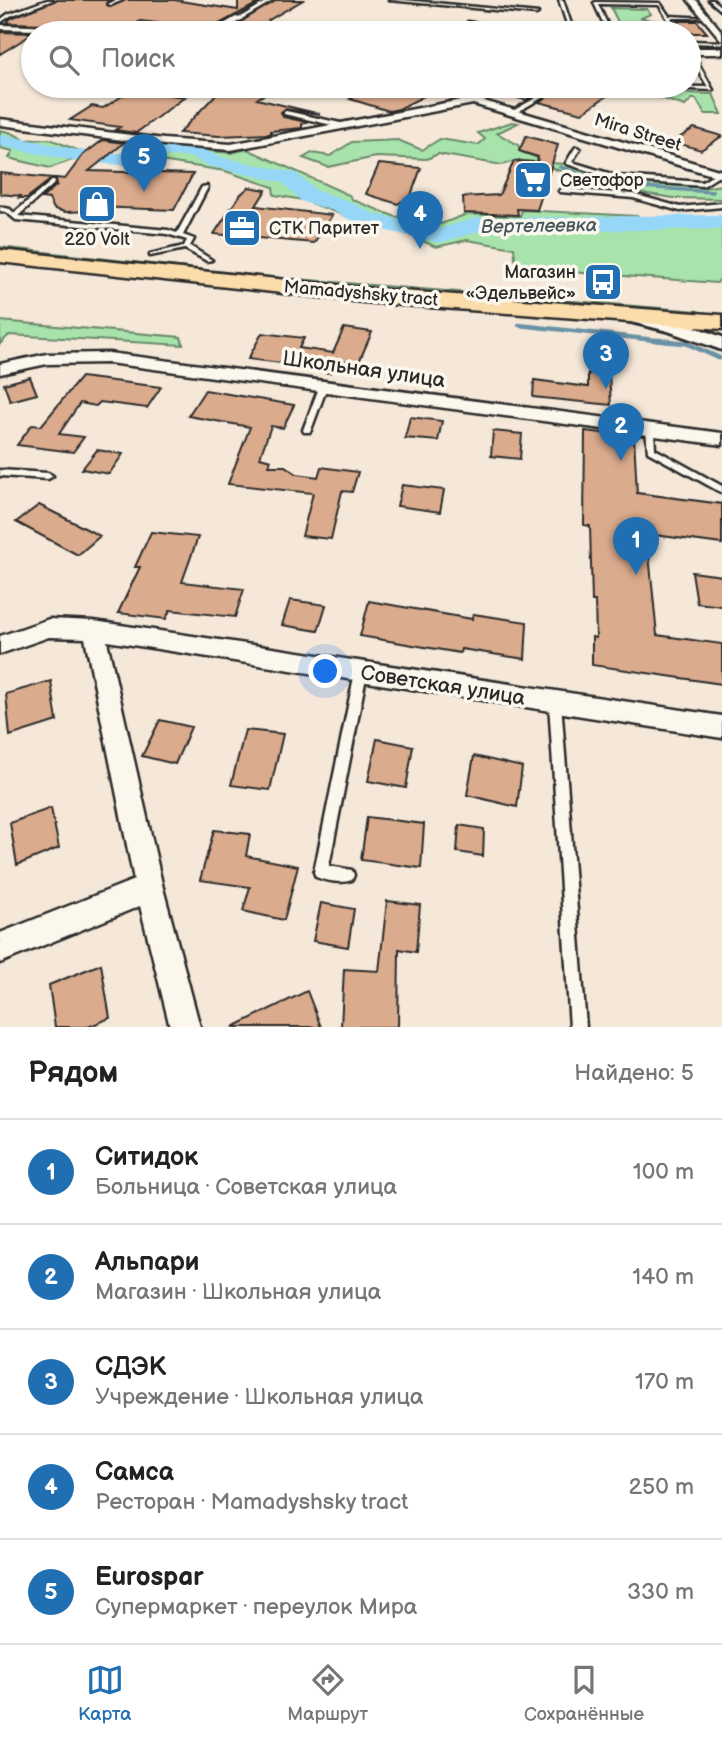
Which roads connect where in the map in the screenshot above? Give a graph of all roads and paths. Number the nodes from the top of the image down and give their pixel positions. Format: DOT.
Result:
graph roads {
  1 [pos="51,0"];
  2 [pos="121,0"];
  3 [pos="271,0"];
  4 [pos="391,0"];
  5 [pos="561,0"];
  6 [pos="692,0"];
  7 [pos="711,0"];
  8 [pos="110,5"];
  9 [pos="722,10"];
  10 [pos="536,13"];
  11 [pos="668,17"];
  12 [pos="706,18"];
  13 [pos="239,19"];
  14 [pos="235,21"];
  15 [pos="568,21"];
  16 [pos="604,21"];
  17 [pos="671,21"];
  18 [pos="0,24"];
  19 [pos="21,25"];
  20 [pos="722,40"];
  21 [pos="701,41"];
  22 [pos="701,51"];
  23 [pos="722,51"];
  24 [pos="701,72"];
  25 [pos="701,88"];
  26 [pos="465,98"];
  27 [pos="476,98"];
  28 [pos="539,98"];
  29 [pos="472,100"];
  30 [pos="286,113"];
  31 [pos="512,113"];
  32 [pos="0,122"];
  33 [pos="345,127"];
  34 [pos="578,149"];
  35 [pos="720,175"];
  36 [pos="52,182"];
  37 [pos="205,187"];
  38 [pos="562,191"];
  39 [pos="722,205"];
  40 [pos="0,209"];
  41 [pos="14,216"];
  42 [pos="178,236"];
  43 [pos="0,237"];
  44 [pos="186,247"];
  45 [pos="152,255"];
  46 [pos="0,256"];
  47 [pos="209,260"];
  48 [pos="722,303"];
  49 [pos="622,314"];
  50 [pos="722,322"];
  51 [pos="722,344"];
  52 [pos="0,369"];
  53 [pos="323,387"];
  54 [pos="307,430"];
  55 [pos="650,430"];
  56 [pos="722,439"];
  57 [pos="0,473"];
  58 [pos="48,476"];
  59 [pos="722,490"];
  60 [pos="94,630"];
  61 [pos="0,645"];
  62 [pos="361,672"];
  63 [pos="555,703"];
  64 [pos="722,727"];
  65 [pos="347,875"];
  66 [pos="149,888"];
  67 [pos="0,948"];
  68 [pos="185,1027"];
  69 [pos="578,1027"];
  1 -- 18 [label="lane"];
  2 -- 8 [label="lane"];
  3 -- 13 [label="lane"];
  4 -- 10 [label="lane"];
  5 -- 15 [label="lane"];
  6 -- 12 [label="street"];
  7 -- 9 [label="lane"];
  11 -- 12 [label="lane"];
  11 -- 16 [label="lane"];
  11 -- 17 [label="lane"];
  12 -- 20 [label="street"];
  13 -- 14 [label="street"];
  18 -- 19 [label="street"];
  20 -- 21 [label="lane"];
  22 -- 23 [label="street"];
  24 -- 25 [label="lane"];
  26 -- 29 [label="street, Mira Street"];
  27 -- 29 [label="lane"];
  28 -- 31 [label="lane"];
  29 -- 31 [label="street, Mira Street"];
  29 -- 33 [label="street"];
  30 -- 33 [label="lane"];
  31 -- 35 [label="street, Mira Street"];
  32 -- 33 [label="street"];
  34 -- 35 [label="lane"];
  36 -- 41 [label="lane"];
  37 -- 42 [label="lane"];
  38 -- 39 [label="lane"];
  40 -- 41 [label="lane"];
  41 -- 42 [label="lane"];
  42 -- 44 [label="lane"];
  43 -- 45 [label="main road, Mamadyshsky tract"];
  44 -- 45 [label="lane"];
  44 -- 47 [label="lane"];
  45 -- 47 [label="main road, Mamadyshsky tract"];
  46 -- 49 [label="main road, Mamadyshsky tract"];
  47 -- 48 [label="main road, Mamadyshsky tract"];
  49 -- 50 [label="main road, Mamadyshsky tract"];
  49 -- 51 [label="street"];
  52 -- 53 [label="street, Школьная улица"];
  53 -- 54 [label="lane"];
  53 -- 55 [label="street, Школьная улица"];
  55 -- 56 [label="street, Школьная улица"];
  55 -- 59 [label="lane"];
  57 -- 58 [label="lane"];
  60 -- 61 [label="street, Советская улица"];
  60 -- 62 [label="street, Советская улица"];
  60 -- 66 [label="street"];
  62 -- 63 [label="street, Советская улица"];
  62 -- 65 [label="lane"];
  63 -- 64 [label="street, Советская улица"];
  63 -- 69 [label="lane"];
  66 -- 67 [label="street"];
  66 -- 68 [label="street"];
}
